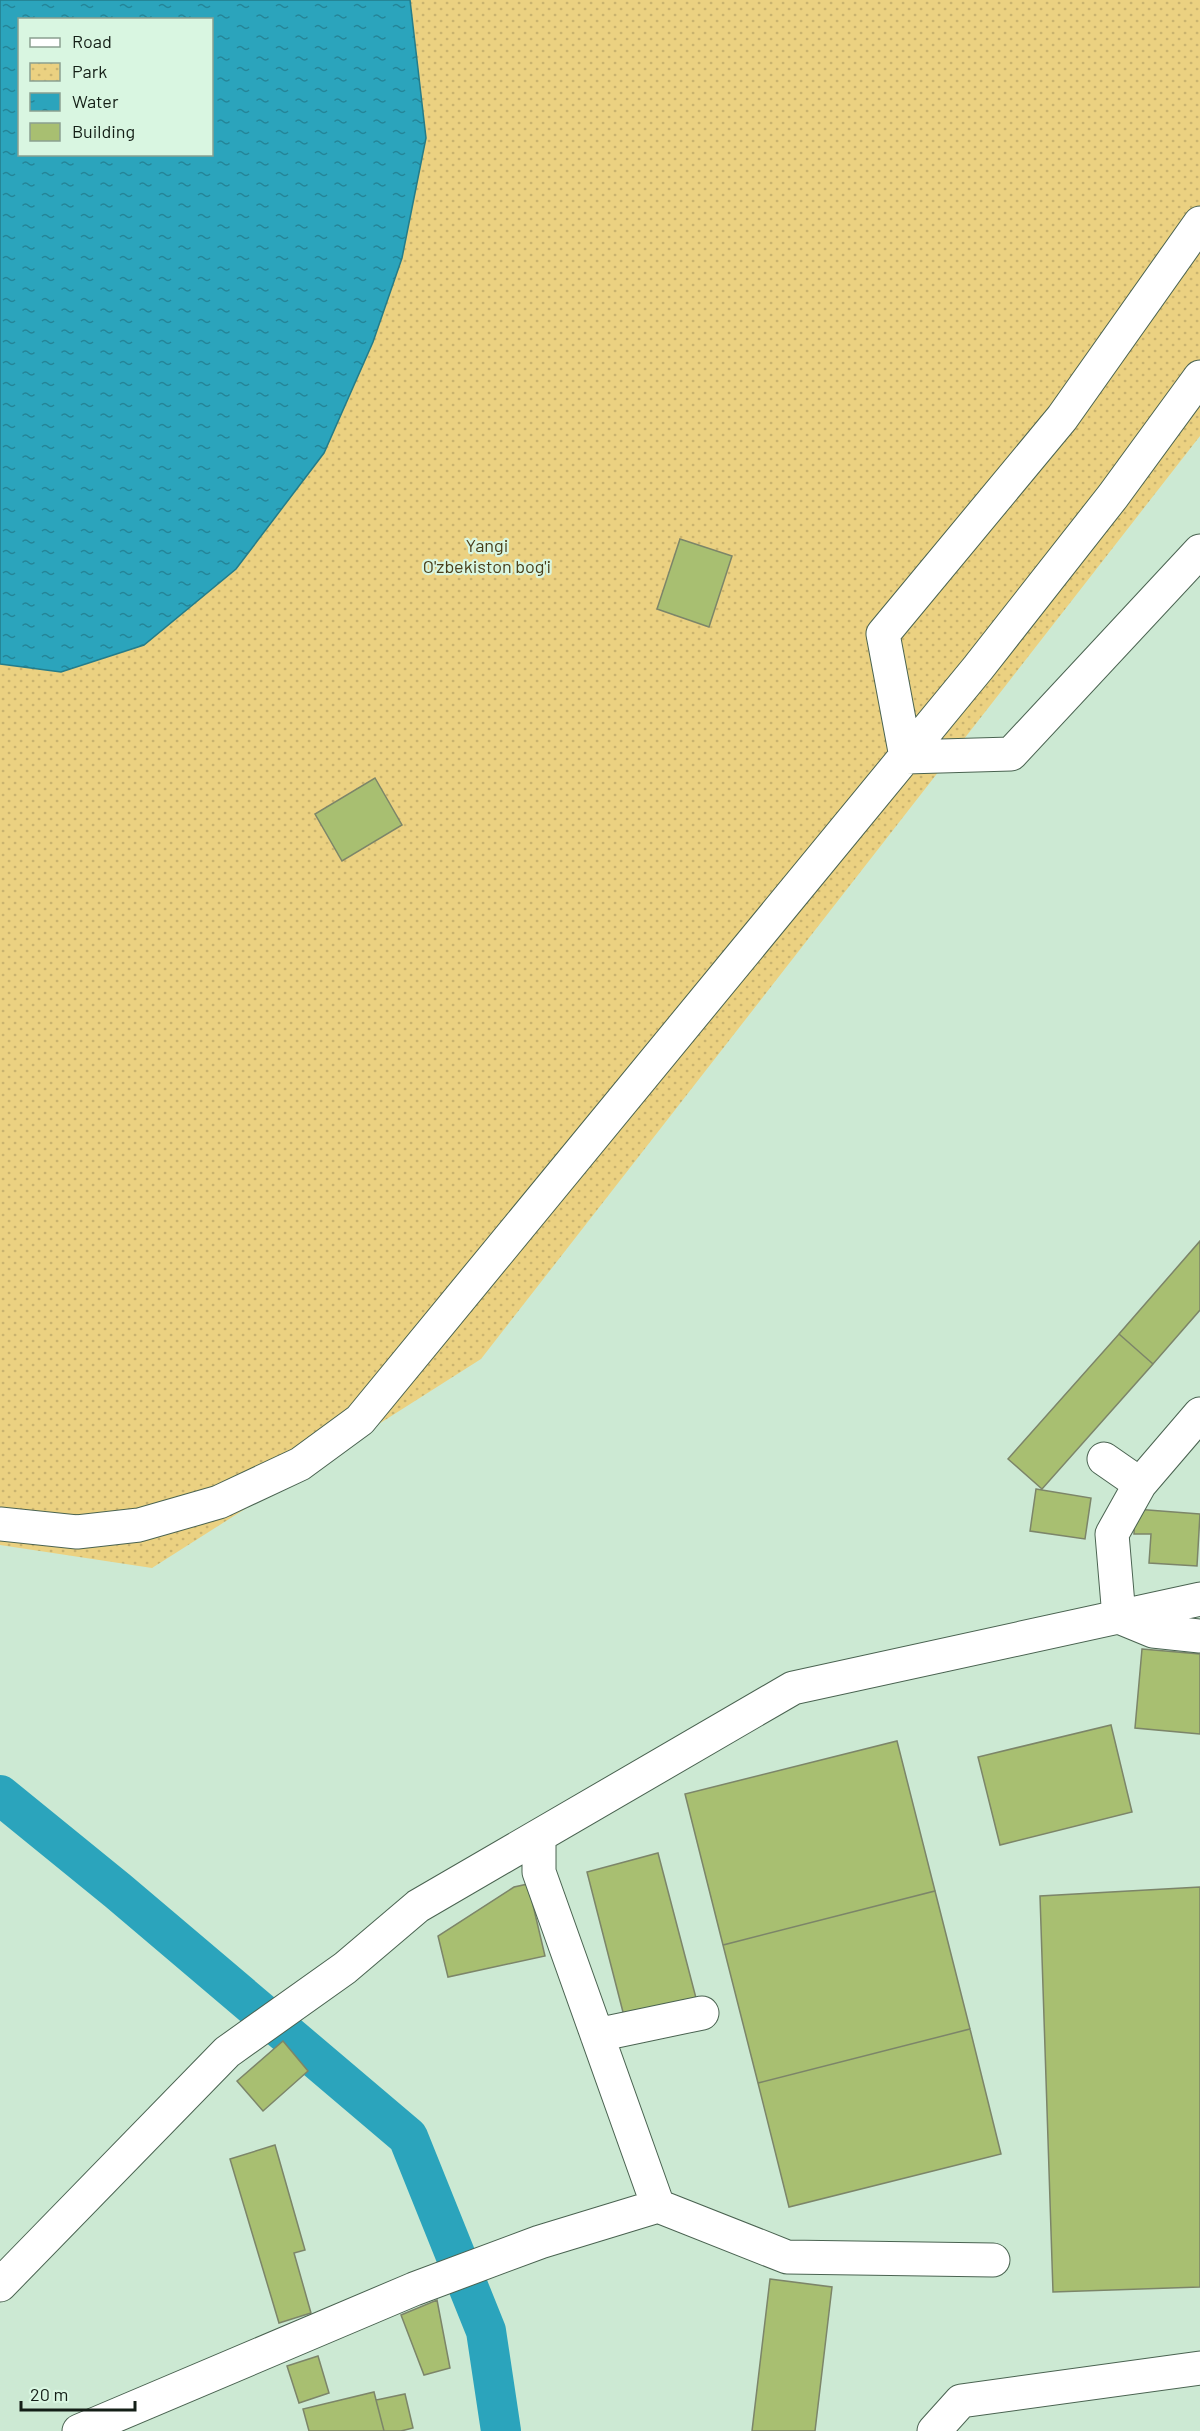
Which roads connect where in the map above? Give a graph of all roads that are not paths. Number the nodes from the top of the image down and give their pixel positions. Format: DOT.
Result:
graph roads {
  1 [pos="1200,223"];
  2 [pos="1200,377"];
  3 [pos="1200,551"];
  4 [pos="906,757"];
  5 [pos="1200,1414"];
  6 [pos="1104,1458"];
  7 [pos="1140,1484"];
  8 [pos="0,1524"];
  9 [pos="1200,1599"];
  10 [pos="1119,1617"];
  11 [pos="1200,1636"];
  12 [pos="539,1836"];
  13 [pos="702,2013"];
  14 [pos="597,2035"];
  15 [pos="658,2206"];
  16 [pos="993,2260"];
  17 [pos="0,2285"];
  18 [pos="1200,2368"];
  19 [pos="79,2431"];
  20 [pos="934,2431"];
  1 -- 4 [label="lane"];
  2 -- 4 [label="lane"];
  3 -- 4 [label="lane"];
  4 -- 8 [label="lane"];
  5 -- 7 [label="lane"];
  6 -- 7 [label="lane"];
  7 -- 10 [label="lane"];
  9 -- 10 [label="lane"];
  10 -- 11 [label="lane"];
  10 -- 12 [label="lane"];
  12 -- 14 [label="lane"];
  12 -- 17 [label="lane"];
  13 -- 14 [label="lane"];
  14 -- 15 [label="lane"];
  15 -- 16 [label="lane"];
  15 -- 19 [label="lane"];
  18 -- 20 [label="lane"];
}
